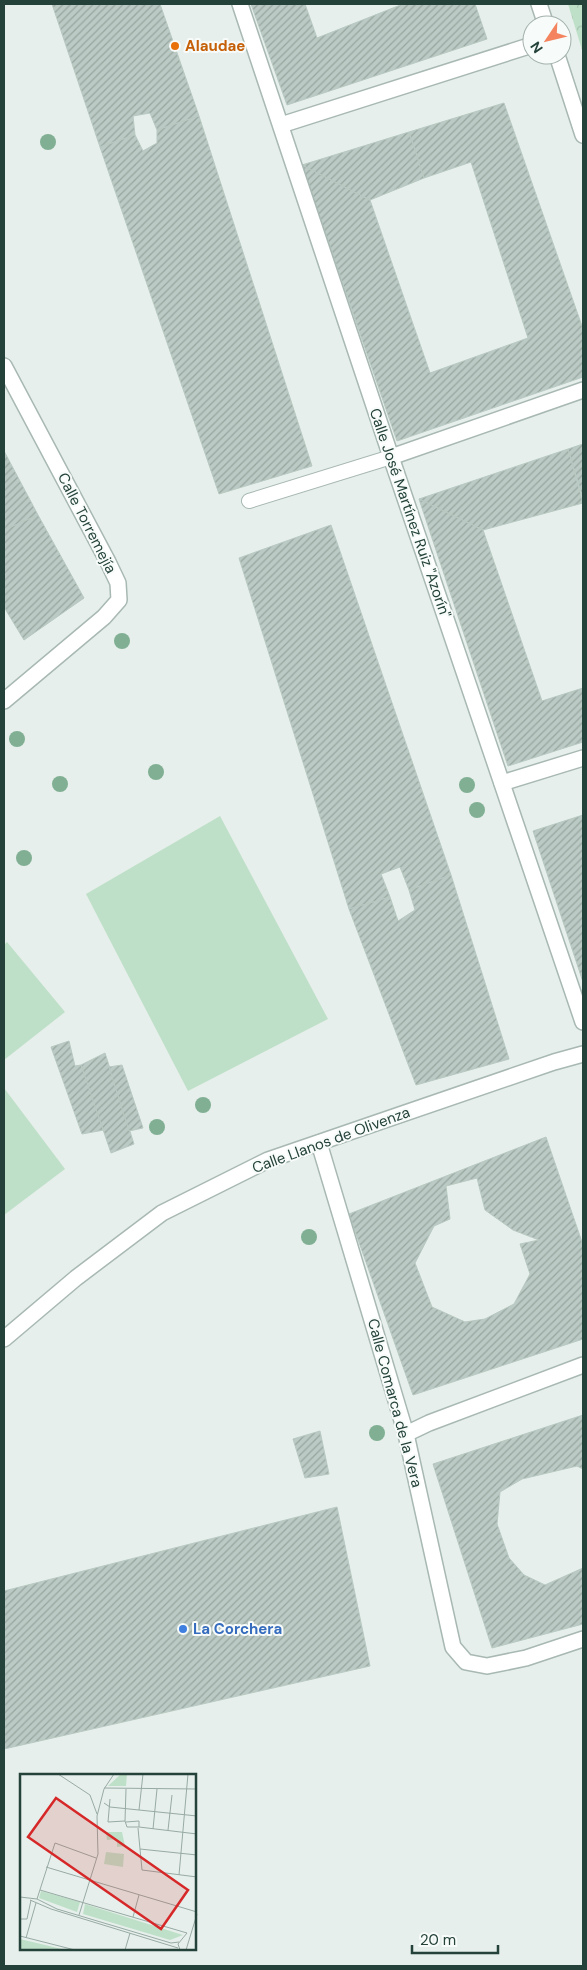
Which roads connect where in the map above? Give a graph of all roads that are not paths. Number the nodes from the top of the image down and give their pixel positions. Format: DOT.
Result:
graph roads {
  1 [pos="240,4"];
  2 [pos="522,48"];
  3 [pos="559,65"];
  4 [pos="281,125"];
  5 [pos="583,135"];
  6 [pos="4,366"];
  7 [pos="583,390"];
  8 [pos="391,457"];
  9 [pos="249,501"];
  10 [pos="4,701"];
  11 [pos="583,758"];
  12 [pos="502,783"];
  13 [pos="583,1022"];
  14 [pos="583,1054"];
  15 [pos="319,1143"];
  16 [pos="4,1339"];
  17 [pos="583,1365"];
  18 [pos="406,1434"];
  19 [pos="583,1639"];
  1 -- 4 [label="street, Calle José Martínez Ruiz \"Azorín\""];
  2 -- 4 [label="street"];
  3 -- 5 [label="street"];
  4 -- 8 [label="street, Calle José Martínez Ruiz \"Azorín\""];
  6 -- 10 [label="street, Calle Torremejía"];
  7 -- 8 [label="street"];
  8 -- 9 [label="lane"];
  8 -- 12 [label="street, Calle José Martínez Ruiz \"Azorín\""];
  11 -- 12 [label="street"];
  12 -- 13 [label="street, Calle José Martínez Ruiz \"Azorín\""];
  14 -- 15 [label="street, Calle Llanos de Olivenza"];
  15 -- 16 [label="street, Calle Llanos de Olivenza"];
  15 -- 18 [label="street, Calle Comarca de la Vera"];
  17 -- 18 [label="street"];
  18 -- 19 [label="street, Calle Comarca de la Vera"];
}
